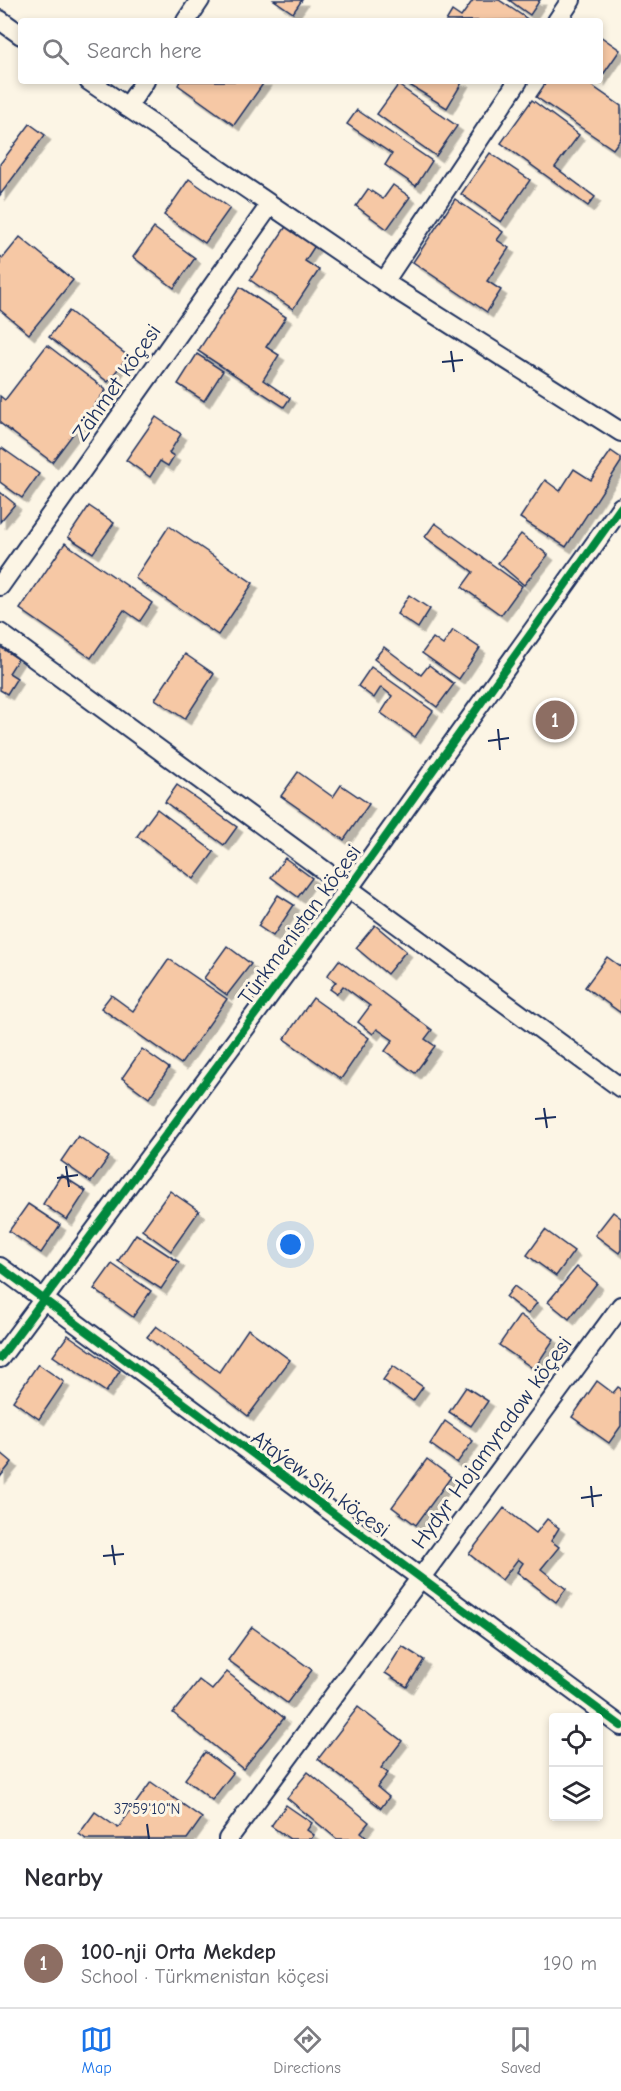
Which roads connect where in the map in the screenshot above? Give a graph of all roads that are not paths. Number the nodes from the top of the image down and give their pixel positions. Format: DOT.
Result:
graph roads {
  1 [pos="200,0"];
  2 [pos="571,0"];
  3 [pos="188,18"];
  4 [pos="560,18"];
  5 [pos="0,20"];
  6 [pos="18,32"];
  7 [pos="94,84"];
  8 [pos="143,84"];
  9 [pos="516,84"];
  10 [pos="128,107"];
  11 [pos="270,205"];
  12 [pos="384,282"];
  13 [pos="621,432"];
  14 [pos="621,507"];
  15 [pos="0,586"];
  16 [pos="0,633"];
  17 [pos="349,888"];
  18 [pos="621,1088"];
  19 [pos="0,1268"];
  20 [pos="43,1299"];
  21 [pos="621,1306"];
  22 [pos="0,1358"];
  23 [pos="421,1579"];
  24 [pos="621,1726"];
  25 [pos="228,1839"];
  1 -- 3 [label="street"];
  2 -- 4 [label="street"];
  5 -- 6 [label="street"];
  7 -- 10 [label="street"];
  8 -- 10 [label="street"];
  9 -- 12 [label="street"];
  10 -- 11 [label="street"];
  11 -- 12 [label="street"];
  11 -- 15 [label="street, Zähmet köçesi"];
  12 -- 13 [label="street"];
  14 -- 17 [label="street, Türkmenistan köçesi"];
  16 -- 17 [label="street"];
  17 -- 18 [label="street"];
  17 -- 20 [label="street, Türkmenistan köçesi"];
  19 -- 20 [label="street, Ataýew Sih köçesi"];
  20 -- 22 [label="street, Türkmenistan köçesi"];
  20 -- 23 [label="street, Ataýew Sih köçesi"];
  21 -- 23 [label="street, Hydyr Hojamyradow köçesi"];
  23 -- 24 [label="street, Ataýew Sih köçesi"];
  23 -- 25 [label="street, Hydyr Hojamyradow köçesi"];
}
